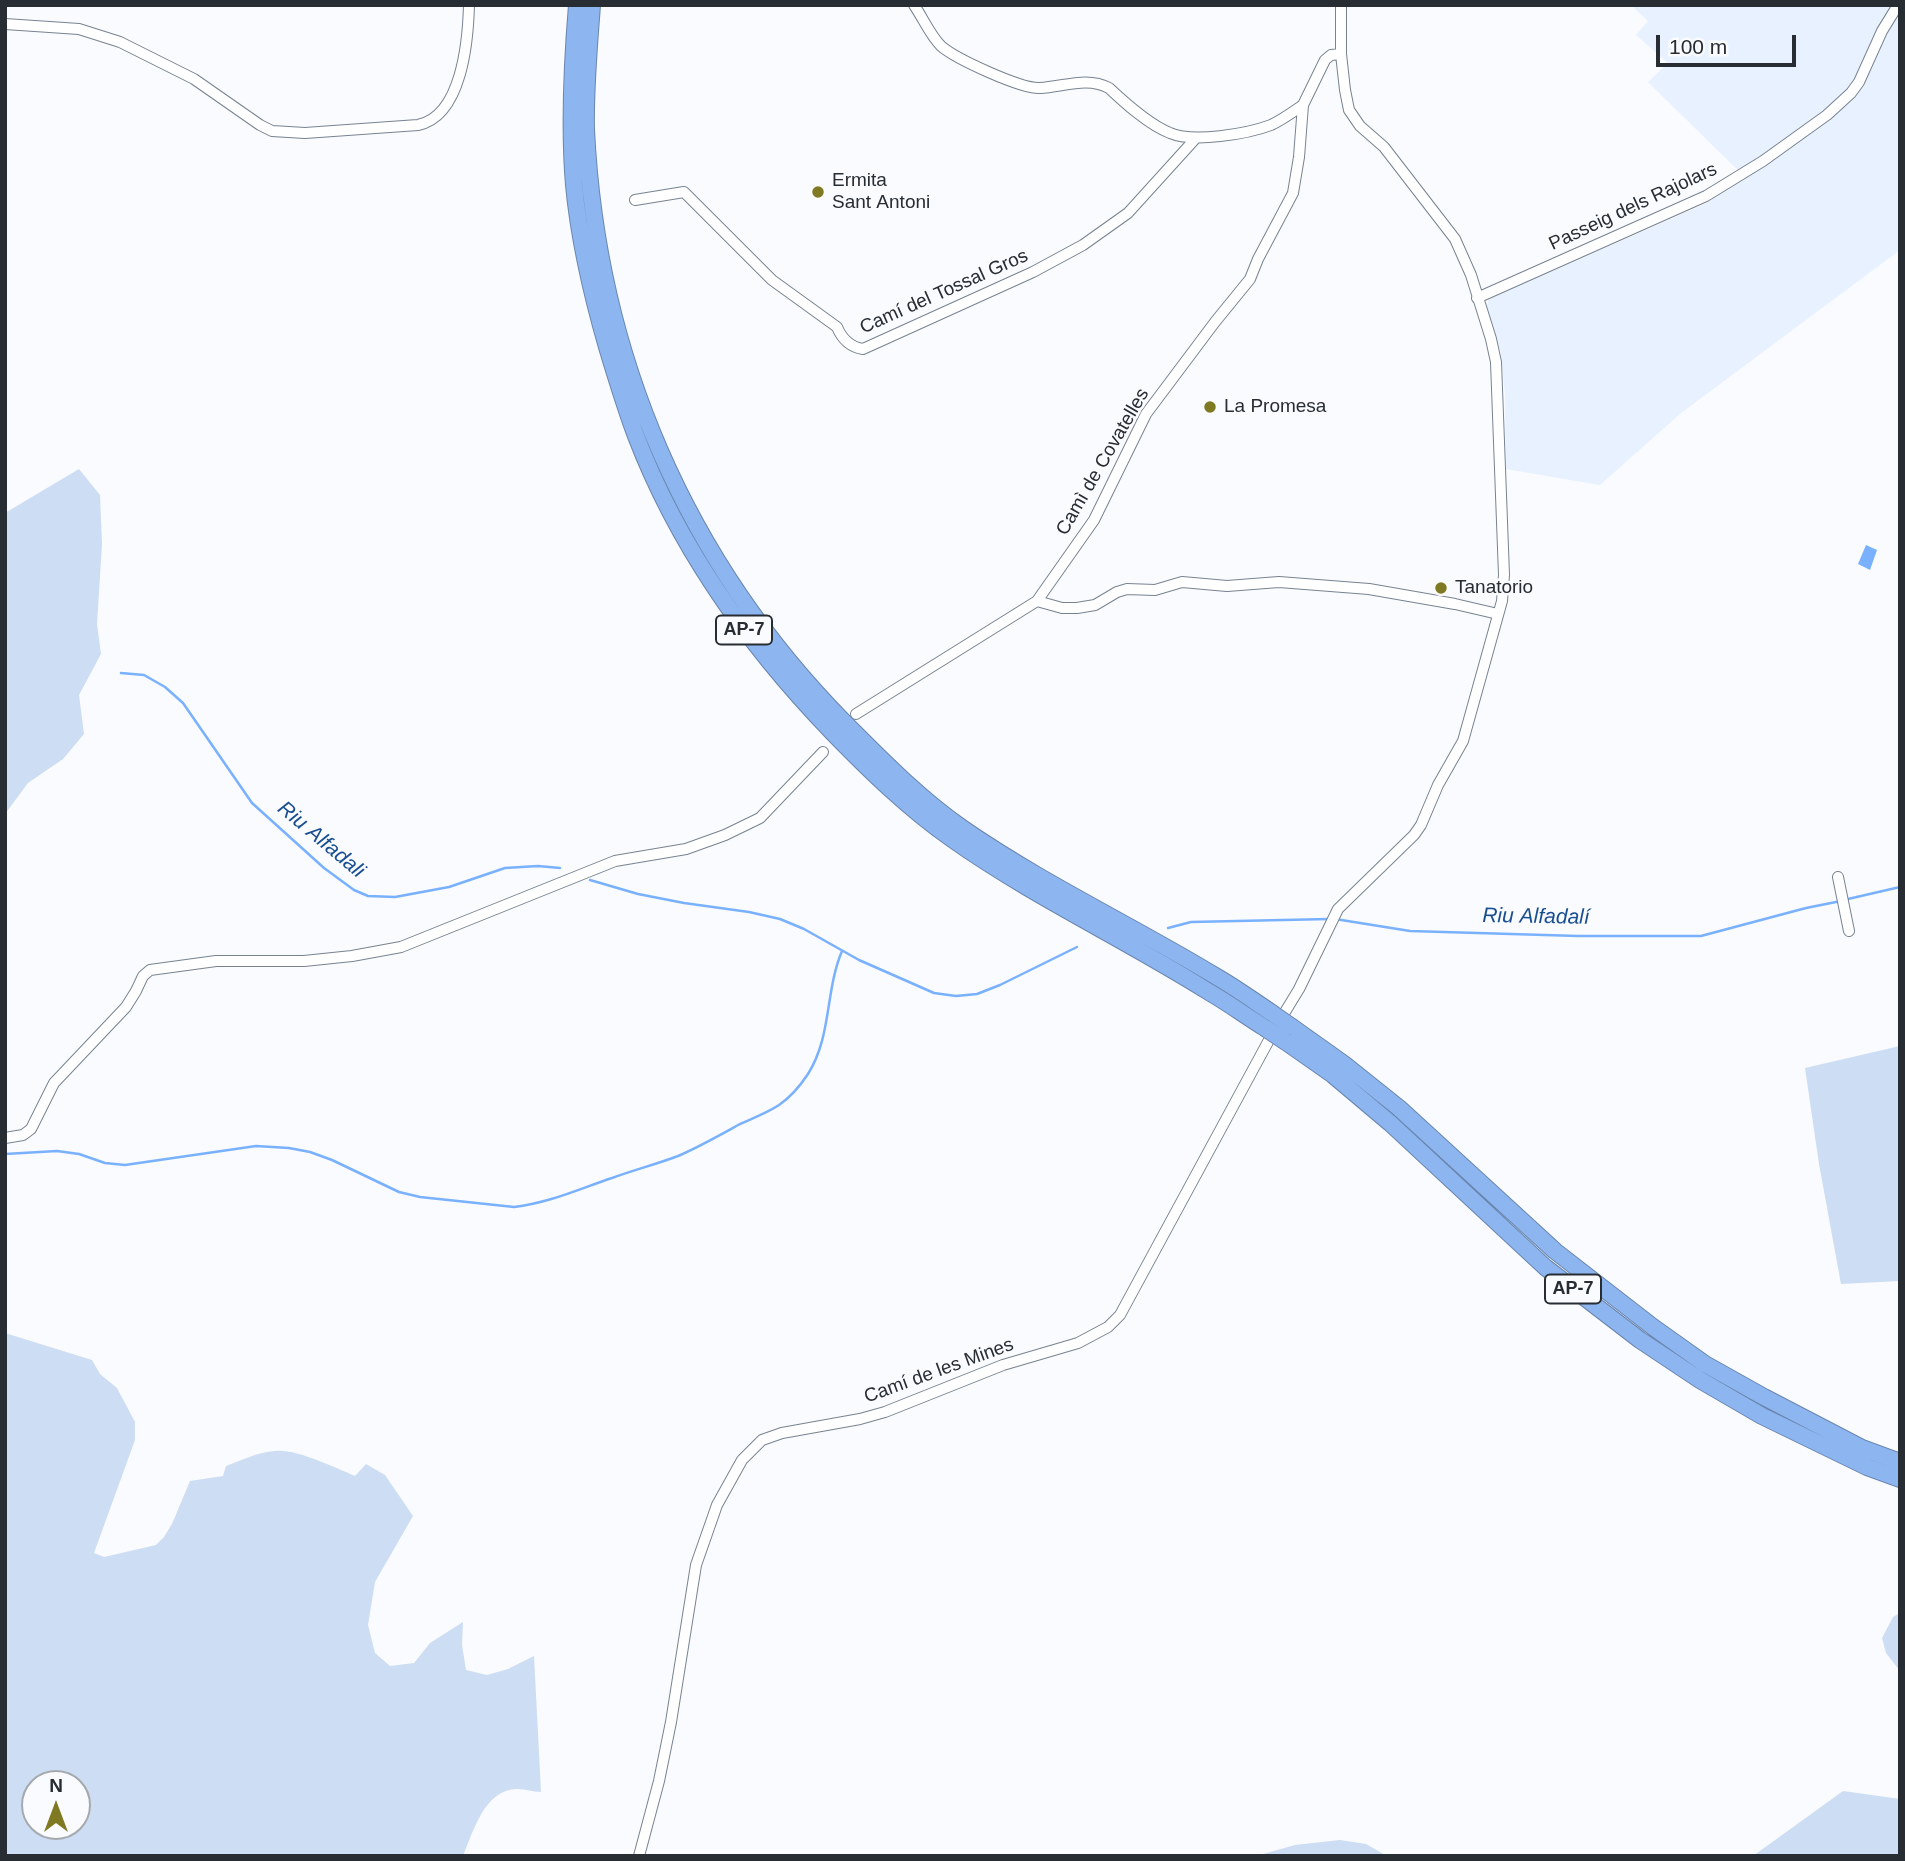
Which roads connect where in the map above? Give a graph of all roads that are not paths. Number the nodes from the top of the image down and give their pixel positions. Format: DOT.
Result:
graph roads {
  1 [pos="469,5"];
  2 [pos="577,5"];
  3 [pos="592,5"];
  4 [pos="914,5"];
  5 [pos="1341,5"];
  6 [pos="1898,5"];
  7 [pos="5,24"];
  8 [pos="1341,54"];
  9 [pos="1303,105"];
  10 [pos="1193,138"];
  11 [pos="635,200"];
  12 [pos="1477,298"];
  13 [pos="1037,601"];
  14 [pos="1498,614"];
  15 [pos="856,714"];
  16 [pos="823,752"];
  17 [pos="1839,881"];
  18 [pos="1849,931"];
  19 [pos="1278,1012"];
  20 [pos="1278,1034"];
  21 [pos="5,1138"];
  22 [pos="1900,1462"];
  23 [pos="1900,1479"];
  24 [pos="639,1856"];
  1 -- 7 [label="street"];
  2 -- 20 [label="highway, AP-7"];
  3 -- 19 [label="highway, AP-7"];
  4 -- 10 [label="street"];
  5 -- 8 [label="street"];
  6 -- 12 [label="street, Passeig dels Rajolars"];
  8 -- 9 [label="street"];
  8 -- 12 [label="street"];
  9 -- 10 [label="street"];
  9 -- 13 [label="street, Camì de Covatelles"];
  10 -- 11 [label="street, Camí del Tossal Gros"];
  12 -- 14 [label="street"];
  13 -- 14 [label="street"];
  13 -- 15 [label="street"];
  14 -- 19 [label="street"];
  16 -- 21 [label="street"];
  17 -- 18 [label="street"];
  19 -- 20 [label="highway, AP-7, bridge"];
  20 -- 22 [label="highway, AP-7"];
  20 -- 23 [label="highway, AP-7"];
  20 -- 24 [label="street, Camí de les Mines"];
}
